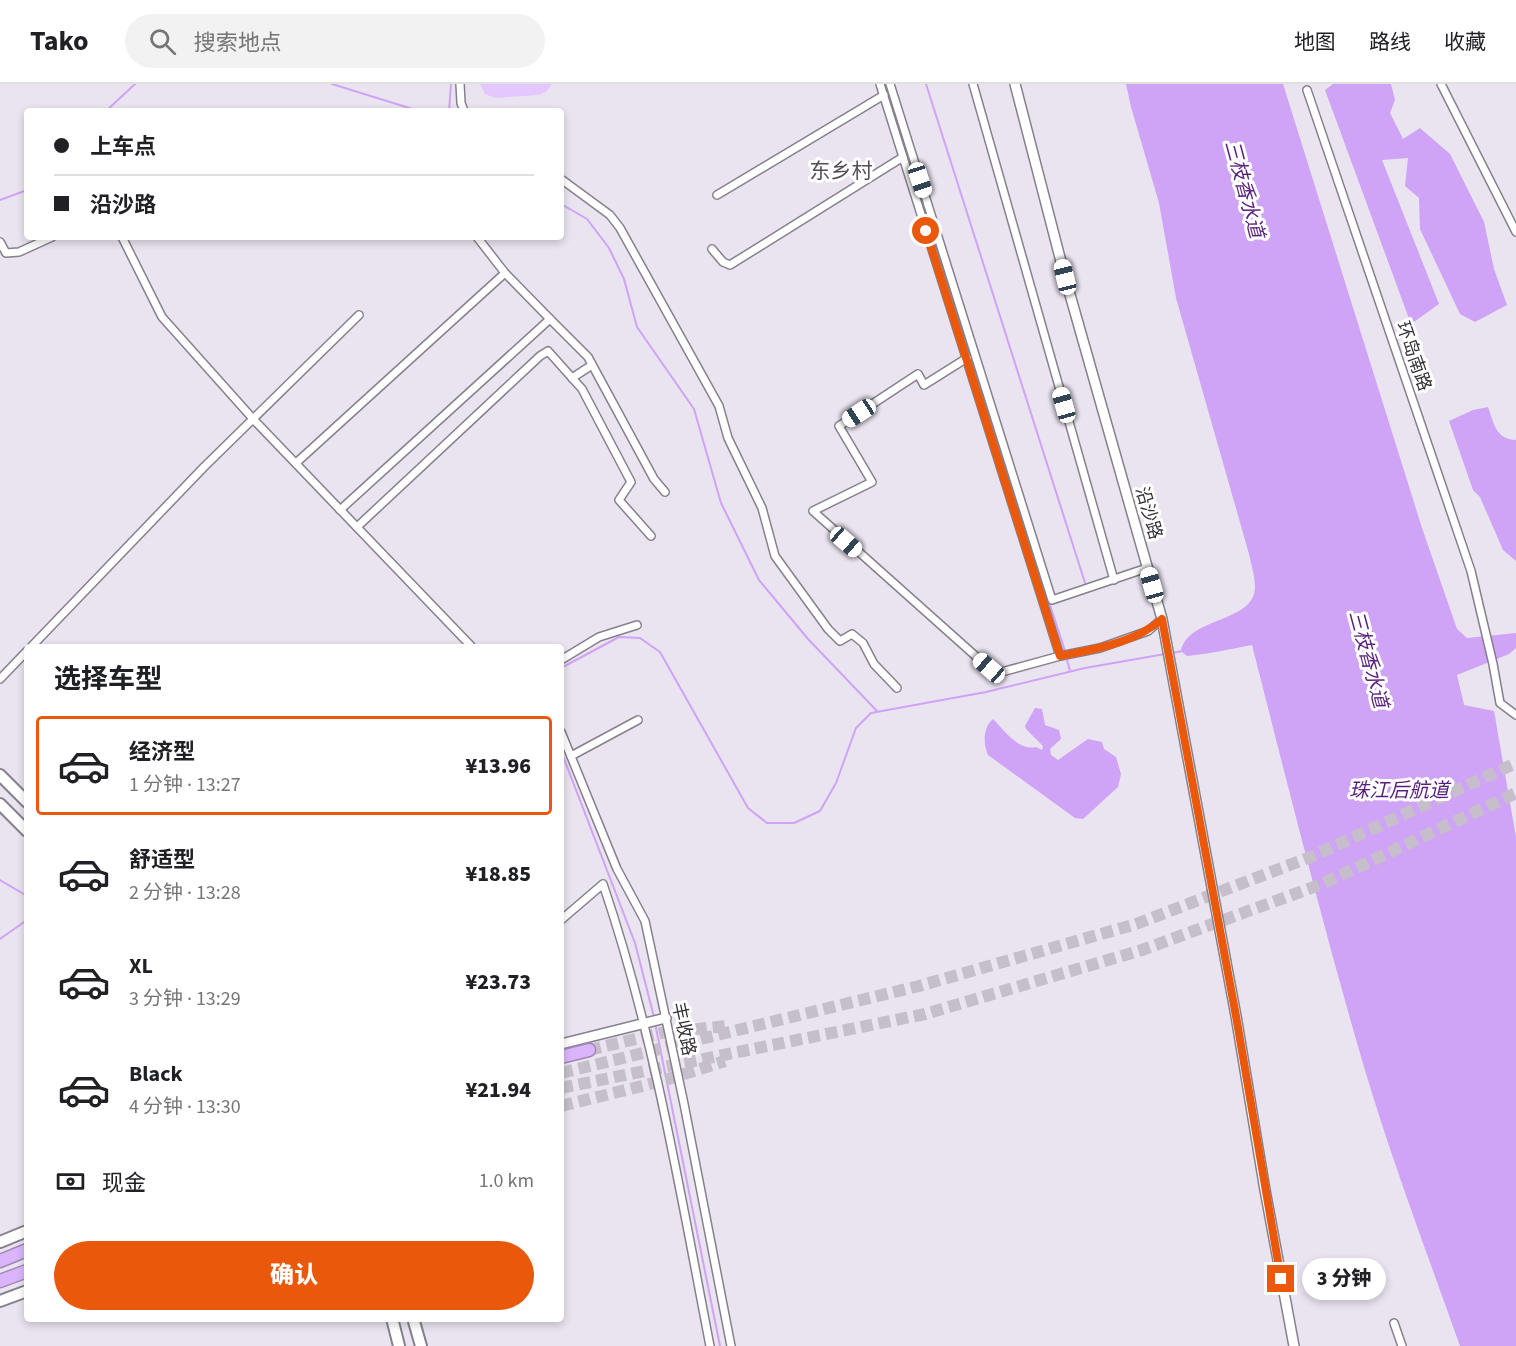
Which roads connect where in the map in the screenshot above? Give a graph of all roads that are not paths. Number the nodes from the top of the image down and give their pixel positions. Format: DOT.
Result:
graph roads {
  1 [pos="460,84"];
  2 [pos="880,84"];
  3 [pos="890,84"];
  4 [pos="973,84"];
  5 [pos="1016,84"];
  6 [pos="1441,84"];
  7 [pos="1307,90"];
  8 [pos="884,95"];
  9 [pos="463,108"];
  10 [pos="903,157"];
  11 [pos="564,180"];
  12 [pos="717,195"];
  13 [pos="1516,232"];
  14 [pos="45,240"];
  15 [pos="124,240"];
  16 [pos="479,240"];
  17 [pos="0,242"];
  18 [pos="712,249"];
  19 [pos="505,273"];
  20 [pos="359,315"];
  21 [pos="550,319"];
  22 [pos="967,358"];
  23 [pos="592,364"];
  24 [pos="572,378"];
  25 [pos="254,420"];
  26 [pos="296,463"];
  27 [pos="665,492"];
  28 [pos="340,510"];
  29 [pos="357,527"];
  30 [pos="651,536"];
  31 [pos="1147,568"];
  32 [pos="1114,579"];
  33 [pos="1162,619"];
  34 [pos="637,625"];
  35 [pos="34,644"];
  36 [pos="469,644"];
  37 [pos="24,654"];
  38 [pos="1060,656"];
  39 [pos="564,658"];
  40 [pos="0,680"];
  41 [pos="897,688"];
  42 [pos="1516,715"];
  43 [pos="638,720"];
  44 [pos="564,739"];
  45 [pos="571,756"];
  46 [pos="0,775"];
  47 [pos="24,799"];
  48 [pos="0,804"];
  49 [pos="24,828"];
  50 [pos="564,917"];
  51 [pos="666,1018"];
  52 [pos="564,1043"];
  53 [pos="589,1050"];
  54 [pos="564,1057"];
  55 [pos="24,1232"];
  56 [pos="0,1242"];
  57 [pos="24,1251"];
  58 [pos="0,1261"];
  59 [pos="24,1272"];
  60 [pos="0,1281"];
  61 [pos="24,1292"];
  62 [pos="0,1301"];
  63 [pos="393,1322"];
  64 [pos="414,1322"];
  65 [pos="1394,1323"];
  66 [pos="399,1346"];
  67 [pos="421,1346"];
  68 [pos="710,1346"];
  69 [pos="732,1346"];
  70 [pos="1294,1346"];
  71 [pos="1402,1346"];
  1 -- 9 [label="street"];
  2 -- 8 [label="street"];
  3 -- 32 [label="street"];
  4 -- 32 [label="street"];
  5 -- 31 [label="street, 沿沙路"];
  6 -- 13 [label="street"];
  7 -- 42 [label="street, 环岛南路"];
  8 -- 10 [label="street"];
  8 -- 12 [label="street"];
  10 -- 18 [label="street"];
  10 -- 22 [label="street"];
  11 -- 41 [label="street"];
  14 -- 17 [label="street"];
  15 -- 25 [label="street"];
  16 -- 19 [label="street"];
  19 -- 21 [label="street"];
  19 -- 26 [label="street"];
  20 -- 25 [label="street"];
  21 -- 23 [label="street"];
  21 -- 28 [label="street"];
  22 -- 38 [label="street"];
  22 -- 38 [label="street"];
  23 -- 24 [label="street"];
  23 -- 27 [label="street"];
  24 -- 29 [label="street"];
  24 -- 30 [label="street"];
  25 -- 26 [label="street"];
  25 -- 35 [label="street"];
  26 -- 28 [label="street"];
  28 -- 29 [label="street"];
  29 -- 36 [label="street"];
  31 -- 32 [label="street"];
  31 -- 33 [label="street, 沿沙路"];
  33 -- 38 [label="street"];
  33 -- 70 [label="street, 沿沙路"];
  34 -- 39 [label="street"];
  37 -- 40 [label="street"];
  43 -- 45 [label="street"];
  44 -- 45 [label="street, 丰收路"];
  45 -- 51 [label="street, 丰收路"];
  46 -- 47 [label="main road"];
  48 -- 49 [label="main road"];
  50 -- 68 [label="street"];
  51 -- 52 [label="street"];
  51 -- 69 [label="street, 丰收路"];
  53 -- 54 [label="highway"];
  55 -- 56 [label="main road"];
  57 -- 58 [label="highway"];
  59 -- 60 [label="highway"];
  61 -- 62 [label="main road"];
  63 -- 66 [label="main road"];
  64 -- 67 [label="main road"];
  65 -- 71 [label="street"];
}
